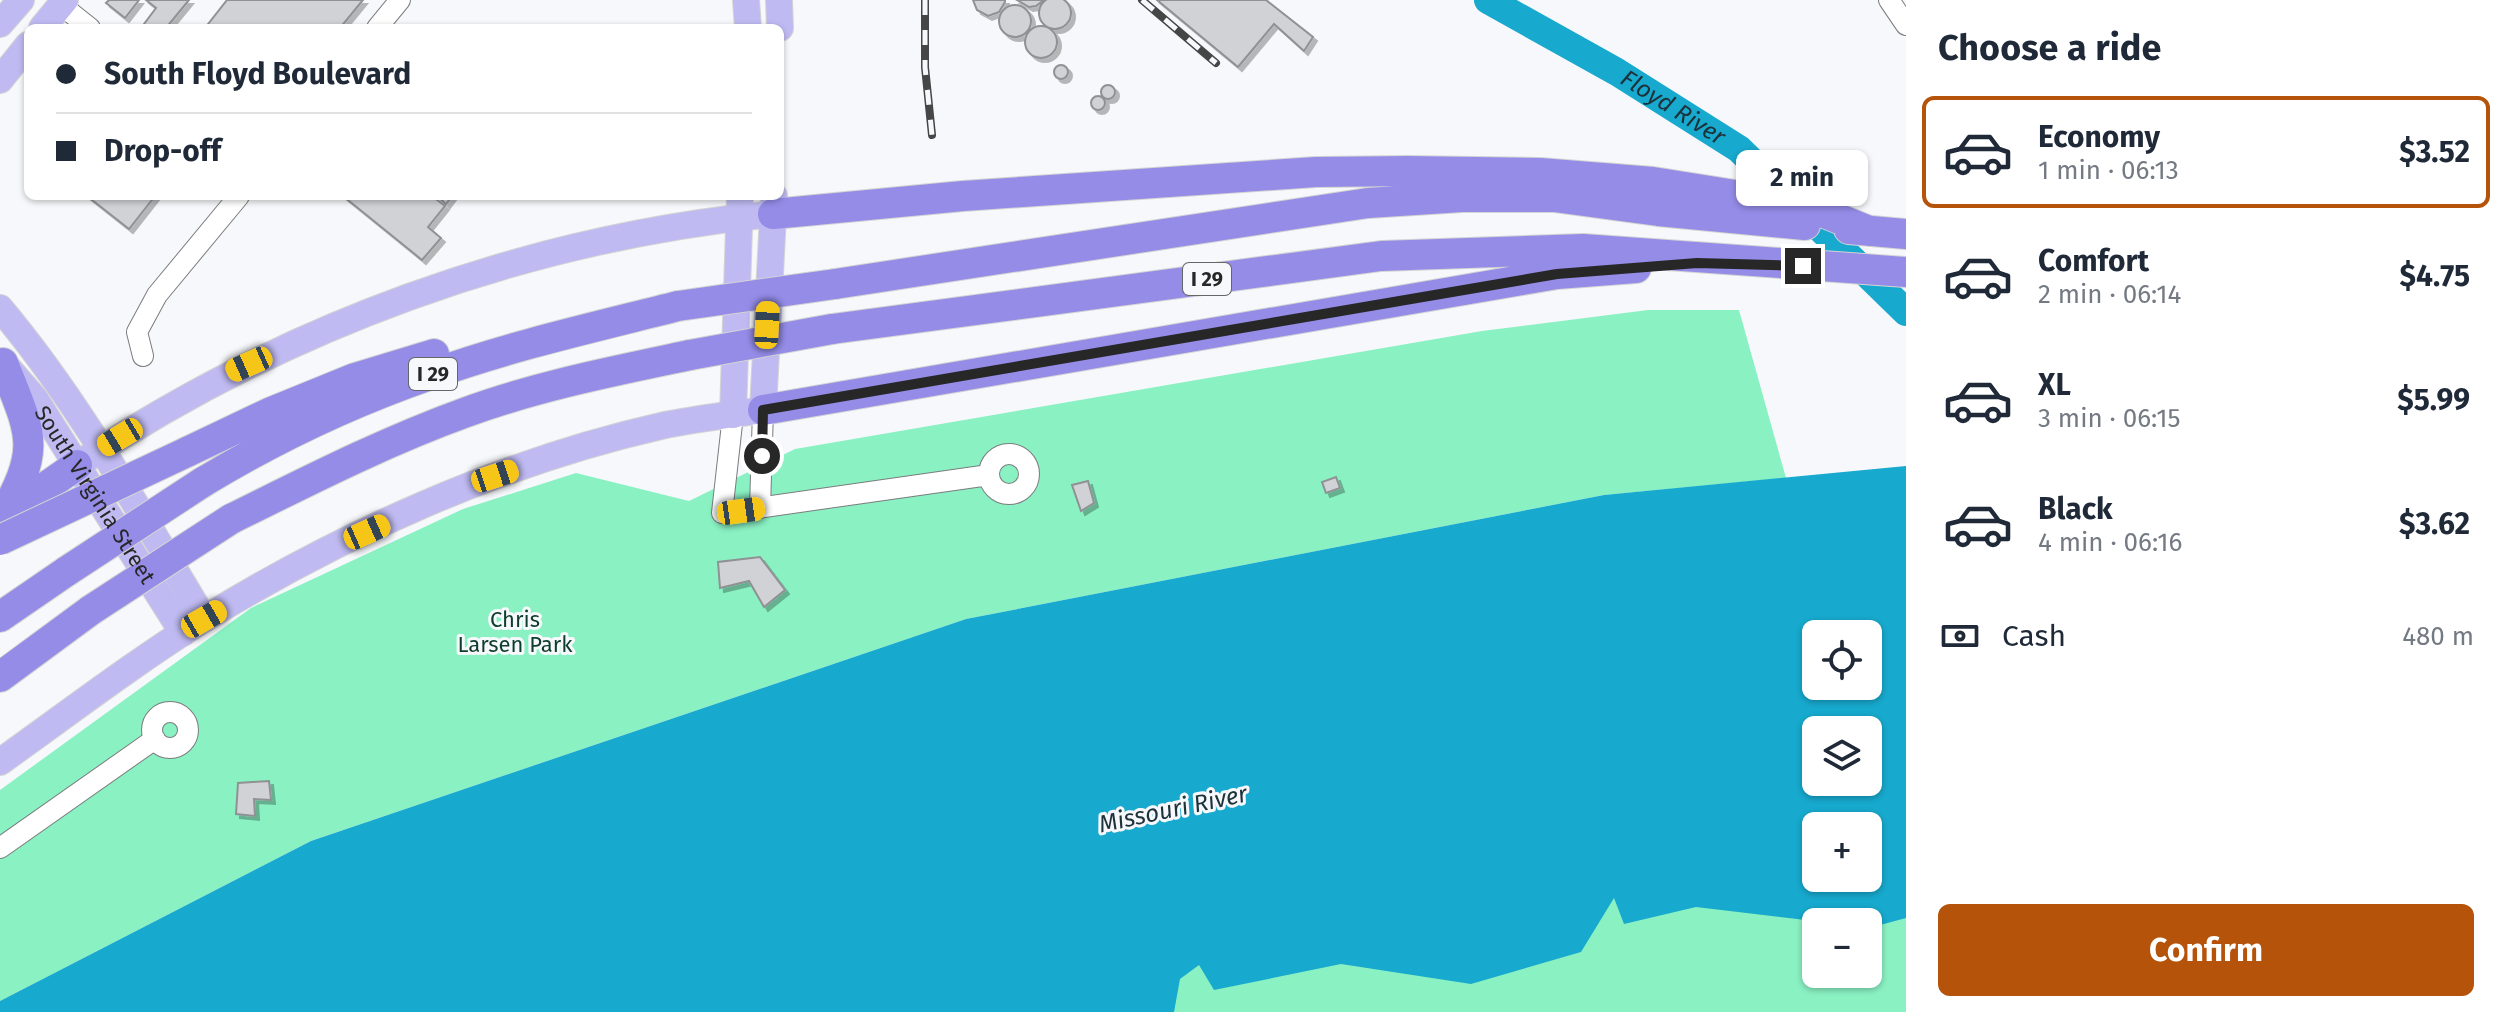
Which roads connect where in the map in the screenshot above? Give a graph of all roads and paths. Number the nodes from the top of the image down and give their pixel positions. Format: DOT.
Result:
graph roads {
  1 [pos="21,0"];
  2 [pos="400,0"];
  3 [pos="746,0"];
  4 [pos="779,0"];
  5 [pos="1889,0"];
  6 [pos="63,2"];
  7 [pos="0,24"];
  8 [pos="45,24"];
  9 [pos="86,24"];
  10 [pos="380,24"];
  11 [pos="748,24"];
  12 [pos="780,24"];
  13 [pos="1906,25"];
  14 [pos="24,50"];
  15 [pos="0,80"];
  16 [pos="1547,185"];
  17 [pos="236,200"];
  18 [pos="774,205"];
  19 [pos="739,207"];
  20 [pos="1906,234"];
  21 [pos="1589,260"];
  22 [pos="1906,272"];
  23 [pos="0,308"];
  24 [pos="527,345"];
  25 [pos="143,356"];
  26 [pos="2,362"];
  27 [pos="763,410"];
  28 [pos="733,415"];
  29 [pos="88,457"];
  30 [pos="989,475"];
  31 [pos="760,508"];
  32 [pos="0,526"];
  33 [pos="0,617"];
  34 [pos="194,626"];
  35 [pos="0,677"];
  36 [pos="155,739"];
  37 [pos="0,762"];
  38 [pos="0,848"];
  1 -- 7 [label="main road"];
  2 -- 10 [label="street"];
  3 -- 11 [label="main road"];
  4 -- 12 [label="main road"];
  5 -- 13 [label="street"];
  6 -- 8 [label="main road"];
  6 -- 9 [label="street"];
  14 -- 15 [label="main road"];
  16 -- 18 [label="highway"];
  16 -- 20 [label="highway"];
  16 -- 24 [label="highway, I 29, bridge"];
  17 -- 25 [label="street"];
  18 -- 19 [label="main road"];
  18 -- 27 [label="main road"];
  19 -- 28 [label="main road"];
  19 -- 29 [label="main road"];
  21 -- 22 [label="highway, I 29"];
  21 -- 27 [label="highway"];
  21 -- 35 [label="highway, I 29, bridge"];
  23 -- 29 [label="main road, South Virginia Street"];
  24 -- 32 [label="highway, bridge"];
  24 -- 33 [label="highway, I 29, bridge"];
  26 -- 29 [label="main road, South Virginia Street"];
  26 -- 32 [label="highway"];
  27 -- 28 [label="main road"];
  27 -- 31 [label="street"];
  28 -- 31 [label="street"];
  28 -- 34 [label="main road"];
  29 -- 32 [label="highway"];
  29 -- 34 [label="main road, South Virginia Street"];
  30 -- 31 [label="street"];
  34 -- 37 [label="main road"];
  36 -- 38 [label="street"];
}
